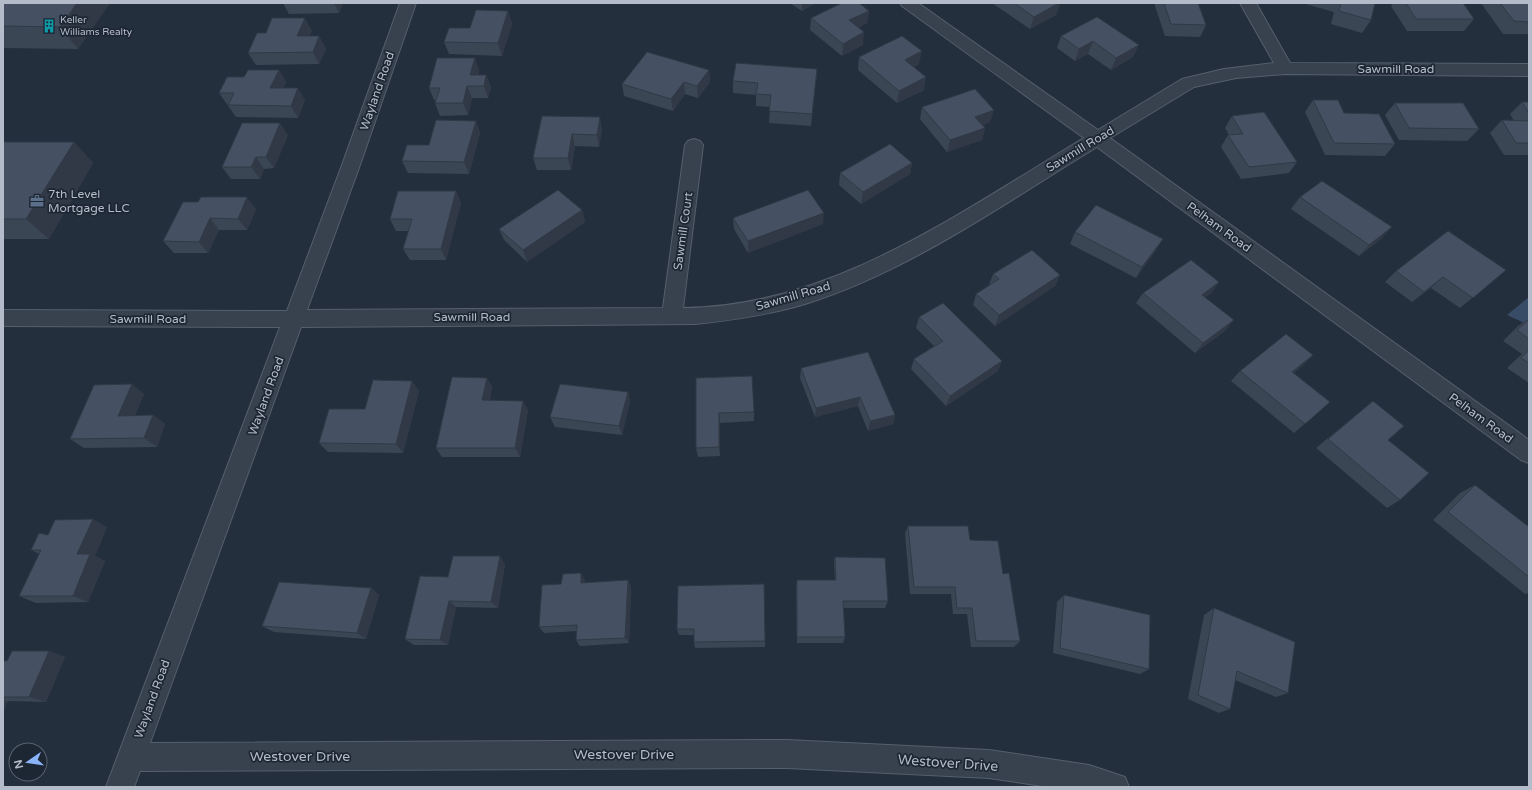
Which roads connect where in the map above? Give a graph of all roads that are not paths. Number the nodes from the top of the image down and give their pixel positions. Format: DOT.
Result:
graph roads {
  1 [pos="408,3"];
  2 [pos="908,3"];
  3 [pos="1248,3"];
  4 [pos="1285,68"];
  5 [pos="1529,70"];
  6 [pos="1098,138"];
  7 [pos="694,145"];
  8 [pos="672,316"];
  9 [pos="3,318"];
  10 [pos="294,319"];
  11 [pos="1529,454"];
  12 [pos="131,757"];
  13 [pos="120,787"];
  14 [pos="1115,787"];
  1 -- 10 [label="street, Wayland Road"];
  2 -- 6 [label="street, Pelham Road"];
  3 -- 4 [label="street"];
  4 -- 5 [label="street, Sawmill Road"];
  4 -- 6 [label="street, Sawmill Road"];
  6 -- 8 [label="street, Sawmill Road"];
  6 -- 11 [label="street, Pelham Road"];
  7 -- 8 [label="street, Sawmill Court"];
  8 -- 10 [label="street, Sawmill Road"];
  9 -- 10 [label="street, Sawmill Road"];
  10 -- 12 [label="street, Wayland Road"];
  12 -- 13 [label="street, Wayland Road"];
  12 -- 14 [label="street, Westover Drive"];
}
